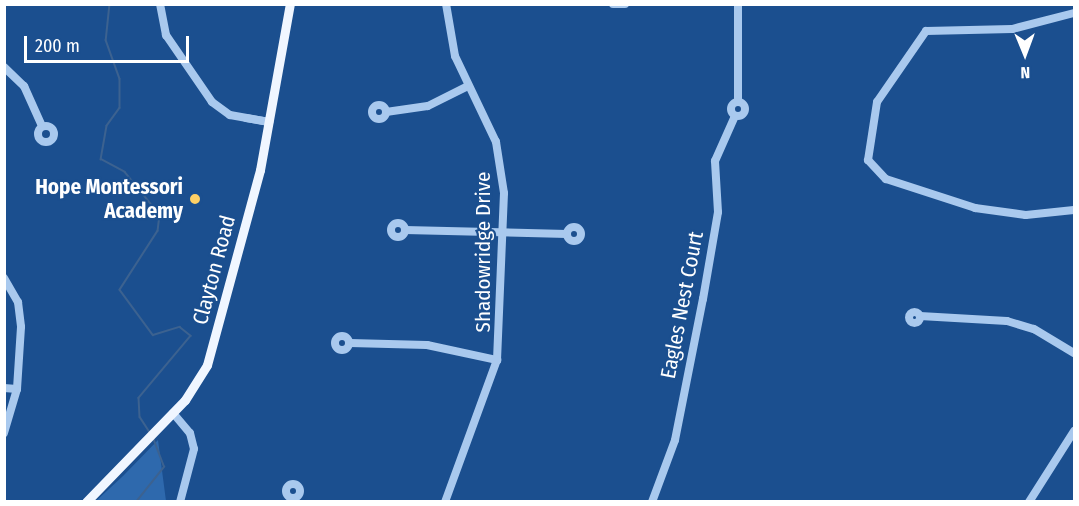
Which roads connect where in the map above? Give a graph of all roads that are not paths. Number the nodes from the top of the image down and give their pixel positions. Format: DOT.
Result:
graph roads {
  1 [pos="160,4"];
  2 [pos="290,4"];
  3 [pos="446,4"];
  4 [pos="613,4"];
  5 [pos="625,4"];
  6 [pos="738,4"];
  7 [pos="1074,13"];
  8 [pos="4,67"];
  9 [pos="468,86"];
  10 [pos="386,112"];
  11 [pos="269,122"];
  12 [pos="42,126"];
  13 [pos="1074,210"];
  14 [pos="405,230"];
  15 [pos="504,232"];
  16 [pos="567,234"];
  17 [pos="4,278"];
  18 [pos="920,316"];
  19 [pos="350,343"];
  20 [pos="1074,353"];
  21 [pos="497,360"];
  22 [pos="4,388"];
  23 [pos="17,388"];
  24 [pos="173,413"];
  25 [pos="1074,430"];
  26 [pos="4,433"];
  27 [pos="86,501"];
  28 [pos="180,501"];
  29 [pos="445,501"];
  30 [pos="652,501"];
  31 [pos="1029,501"];
  1 -- 11 [label="street"];
  2 -- 11 [label="main road, Clayton Road"];
  3 -- 9 [label="street, Shadowridge Drive"];
  4 -- 5 [label="street"];
  6 -- 30 [label="street, Eagles Nest Court"];
  7 -- 13 [label="street"];
  8 -- 12 [label="street"];
  9 -- 10 [label="street"];
  9 -- 15 [label="street, Shadowridge Drive"];
  11 -- 24 [label="main road, Clayton Road"];
  14 -- 15 [label="street"];
  15 -- 16 [label="street"];
  15 -- 21 [label="street, Shadowridge Drive"];
  17 -- 23 [label="street"];
  18 -- 20 [label="street"];
  19 -- 21 [label="street"];
  21 -- 29 [label="street, Shadowridge Drive"];
  22 -- 23 [label="street"];
  23 -- 26 [label="street"];
  24 -- 27 [label="main road, Clayton Road"];
  24 -- 28 [label="street"];
  25 -- 31 [label="street"];
}
